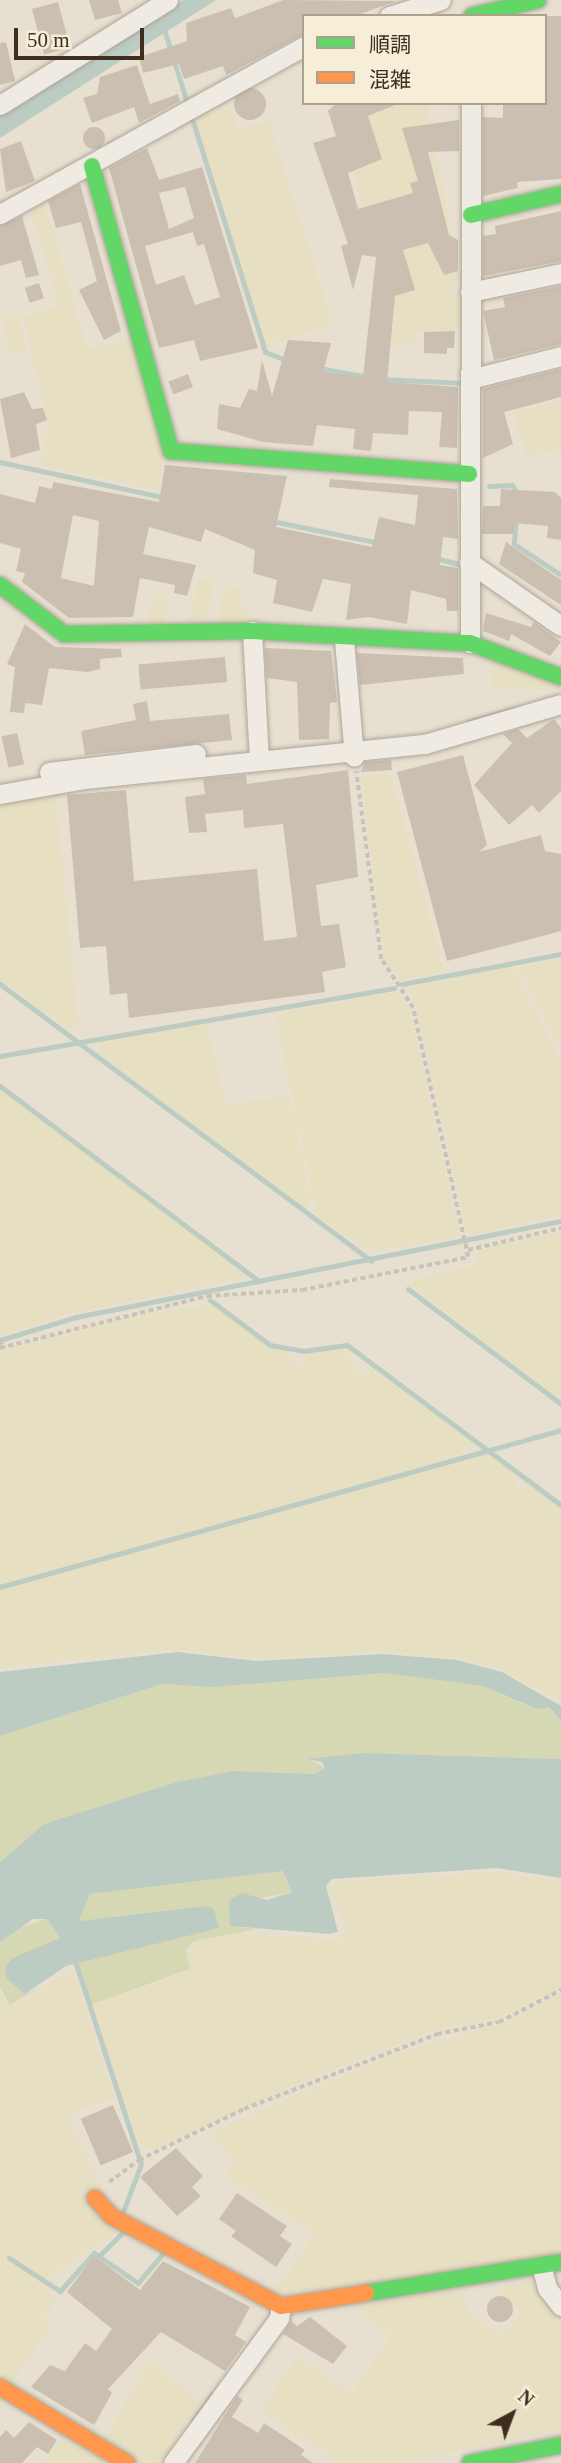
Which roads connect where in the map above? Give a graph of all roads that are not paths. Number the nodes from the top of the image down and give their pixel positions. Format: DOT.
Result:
graph roads {
  1 [pos="168,0"];
  2 [pos="442,0"];
  3 [pos="538,0"];
  4 [pos="471,10"];
  5 [pos="396,14"];
  6 [pos="302,47"];
  7 [pos="0,105"];
  8 [pos="471,105"];
  9 [pos="92,166"];
  10 [pos="561,194"];
  11 [pos="0,214"];
  12 [pos="471,215"];
  13 [pos="561,272"];
  14 [pos="470,292"];
  15 [pos="561,356"];
  16 [pos="470,379"];
  17 [pos="469,474"];
  18 [pos="469,562"];
  19 [pos="0,585"];
  20 [pos="561,626"];
  21 [pos="252,631"];
  22 [pos="344,640"];
  23 [pos="470,643"];
  24 [pos="561,677"];
  25 [pos="561,704"];
  26 [pos="353,749"];
  27 [pos="258,754"];
  28 [pos="0,781"];
  29 [pos="0,794"];
  30 [pos="95,2198"];
  31 [pos="547,2268"];
  32 [pos="281,2306"];
  33 [pos="561,2306"];
  34 [pos="0,2387"];
  35 [pos="561,2445"];
  36 [pos="127,2463"];
  37 [pos="173,2463"];
  38 [pos="470,2463"];
  1 -- 7 [label="street"];
  2 -- 5 [label="street"];
  3 -- 4 [label="street"];
  6 -- 9 [label="street"];
  8 -- 12 [label="street"];
  9 -- 11 [label="street"];
  9 -- 17 [label="street"];
  10 -- 12 [label="street"];
  12 -- 14 [label="street"];
  13 -- 14 [label="street"];
  14 -- 16 [label="street"];
  15 -- 16 [label="street"];
  16 -- 17 [label="street"];
  17 -- 18 [label="street"];
  18 -- 20 [label="street"];
  18 -- 23 [label="street"];
  19 -- 21 [label="street"];
  21 -- 22 [label="street"];
  21 -- 27 [label="street"];
  22 -- 23 [label="street"];
  22 -- 26 [label="street"];
  23 -- 24 [label="street"];
  25 -- 26 [label="street"];
  26 -- 27 [label="street"];
  27 -- 28 [label="street"];
  27 -- 29 [label="street"];
  30 -- 32 [label="street"];
  31 -- 32 [label="street"];
  31 -- 33 [label="street"];
  32 -- 37 [label="street"];
  34 -- 36 [label="street"];
  35 -- 38 [label="street"];
}
